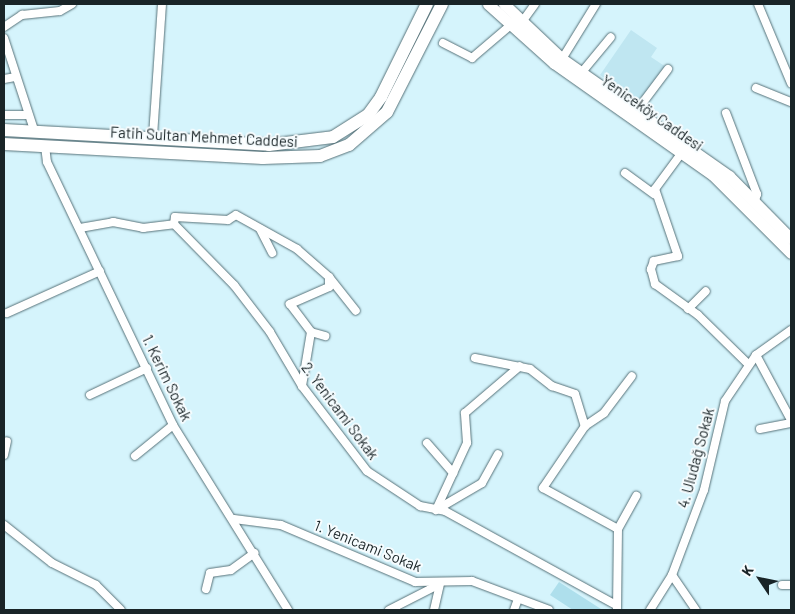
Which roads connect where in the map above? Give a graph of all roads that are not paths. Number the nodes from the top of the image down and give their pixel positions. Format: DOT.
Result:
graph roads {
  1 [pos="72,4"];
  2 [pos="162,4"];
  3 [pos="427,4"];
  4 [pos="442,4"];
  5 [pos="488,4"];
  6 [pos="504,4"];
  7 [pos="536,4"];
  8 [pos="596,4"];
  9 [pos="758,4"];
  10 [pos="517,23"];
  11 [pos="4,28"];
  12 [pos="611,37"];
  13 [pos="4,38"];
  14 [pos="443,43"];
  15 [pos="562,59"];
  16 [pos="668,69"];
  17 [pos="582,72"];
  18 [pos="15,77"];
  19 [pos="4,79"];
  20 [pos="791,83"];
  21 [pos="756,88"];
  22 [pos="791,102"];
  23 [pos="638,109"];
  24 [pos="726,113"];
  25 [pos="4,115"];
  26 [pos="27,115"];
  27 [pos="4,130"];
  28 [pos="34,130"];
  29 [pos="659,130"];
  30 [pos="153,136"];
  31 [pos="4,144"];
  32 [pos="45,146"];
  33 [pos="683,151"];
  34 [pos="626,173"];
  35 [pos="654,194"];
  36 [pos="754,201"];
  37 [pos="174,224"];
  38 [pos="80,228"];
  39 [pos="260,229"];
  40 [pos="791,239"];
  41 [pos="272,253"];
  42 [pos="791,253"];
  43 [pos="100,272"];
  44 [pos="329,277"];
  45 [pos="706,291"];
  46 [pos="688,309"];
  47 [pos="356,310"];
  48 [pos="8,314"];
  49 [pos="791,330"];
  50 [pos="311,332"];
  51 [pos="325,336"];
  52 [pos="756,355"];
  53 [pos="475,358"];
  54 [pos="749,365"];
  55 [pos="520,366"];
  56 [pos="147,368"];
  57 [pos="632,376"];
  58 [pos="302,386"];
  59 [pos="90,395"];
  60 [pos="791,421"];
  61 [pos="174,425"];
  62 [pos="585,426"];
  63 [pos="760,429"];
  64 [pos="6,441"];
  65 [pos="427,443"];
  66 [pos="498,454"];
  67 [pos="4,455"];
  68 [pos="135,456"];
  69 [pos="453,473"];
  70 [pos="636,496"];
  71 [pos="436,510"];
  72 [pos="234,519"];
  73 [pos="4,525"];
  74 [pos="618,529"];
  75 [pos="254,553"];
  76 [pos="672,575"];
  77 [pos="440,584"];
  78 [pos="782,585"];
  79 [pos="791,585"];
  80 [pos="206,590"];
  81 [pos="518,599"];
  82 [pos="616,607"];
  83 [pos="121,610"];
  84 [pos="288,610"];
  85 [pos="389,610"];
  86 [pos="434,610"];
  87 [pos="514,610"];
  88 [pos="549,610"];
  89 [pos="650,610"];
  90 [pos="696,610"];
  1 -- 11 [label="street"];
  2 -- 30 [label="street"];
  3 -- 30 [label="main road, Fatih Sultan Mehmet Caddesi"];
  4 -- 32 [label="main road, Fatih Sultan Mehmet Caddesi"];
  5 -- 10 [label="street, Yeniceköy Caddesi"];
  6 -- 10 [label="street, Yeniceköy Caddesi"];
  7 -- 10 [label="street"];
  8 -- 15 [label="street"];
  9 -- 20 [label="street"];
  10 -- 14 [label="street"];
  10 -- 15 [label="street, Yeniceköy Caddesi"];
  10 -- 29 [label="street, Yeniceköy Caddesi"];
  12 -- 17 [label="street"];
  13 -- 18 [label="street"];
  15 -- 17 [label="street, Yeniceköy Caddesi"];
  16 -- 23 [label="street"];
  17 -- 23 [label="street, Yeniceköy Caddesi"];
  18 -- 19 [label="street"];
  18 -- 26 [label="street"];
  21 -- 22 [label="street"];
  23 -- 29 [label="street, Yeniceköy Caddesi"];
  24 -- 36 [label="street"];
  25 -- 26 [label="street"];
  26 -- 28 [label="street"];
  27 -- 28 [label="main road, Fatih Sultan Mehmet Caddesi"];
  28 -- 30 [label="main road, Fatih Sultan Mehmet Caddesi"];
  29 -- 33 [label="street, Yeniceköy Caddesi"];
  29 -- 36 [label="street, Yeniceköy Caddesi"];
  31 -- 32 [label="main road, Fatih Sultan Mehmet Caddesi"];
  32 -- 38 [label="street, 1. Kerim Sokak"];
  33 -- 35 [label="street"];
  33 -- 42 [label="street, Yeniceköy Caddesi"];
  34 -- 35 [label="street"];
  35 -- 46 [label="street"];
  36 -- 40 [label="street, Yeniceköy Caddesi"];
  37 -- 38 [label="street"];
  37 -- 39 [label="street"];
  37 -- 58 [label="street, 2. Yenicami Sokak"];
  38 -- 43 [label="street, 1. Kerim Sokak"];
  39 -- 41 [label="street"];
  39 -- 44 [label="street"];
  43 -- 48 [label="street"];
  43 -- 56 [label="street, 1. Kerim Sokak"];
  44 -- 47 [label="street"];
  44 -- 50 [label="street"];
  45 -- 46 [label="street"];
  46 -- 54 [label="street"];
  49 -- 52 [label="street, 4. Uludağ Sokak"];
  50 -- 51 [label="street"];
  50 -- 58 [label="street"];
  52 -- 54 [label="street, 4. Uludağ Sokak"];
  52 -- 60 [label="street"];
  53 -- 55 [label="street"];
  54 -- 76 [label="street, 4. Uludağ Sokak"];
  55 -- 62 [label="street"];
  55 -- 69 [label="street"];
  56 -- 59 [label="street"];
  56 -- 61 [label="street, 1. Kerim Sokak"];
  57 -- 62 [label="street"];
  58 -- 71 [label="street, 2. Yenicami Sokak"];
  60 -- 63 [label="street"];
  61 -- 68 [label="street"];
  61 -- 72 [label="street, 1. Kerim Sokak"];
  62 -- 74 [label="street"];
  64 -- 67 [label="street"];
  65 -- 69 [label="street"];
  66 -- 71 [label="street"];
  69 -- 71 [label="street"];
  70 -- 74 [label="street"];
  71 -- 82 [label="street, 2. Yenicami Sokak"];
  72 -- 75 [label="street, 1. Kerim Sokak"];
  72 -- 77 [label="street, 1. Yenicami Sokak"];
  73 -- 83 [label="street"];
  74 -- 82 [label="street"];
  75 -- 80 [label="street"];
  75 -- 84 [label="street, 1. Kerim Sokak"];
  76 -- 89 [label="street, 4. Uludağ Sokak"];
  76 -- 90 [label="street"];
  77 -- 81 [label="street, 1. Yenicami Sokak"];
  77 -- 85 [label="street"];
  77 -- 86 [label="street"];
  78 -- 79 [label="street"];
  81 -- 87 [label="street"];
  81 -- 88 [label="street, 1. Yenicami Sokak"];
}
